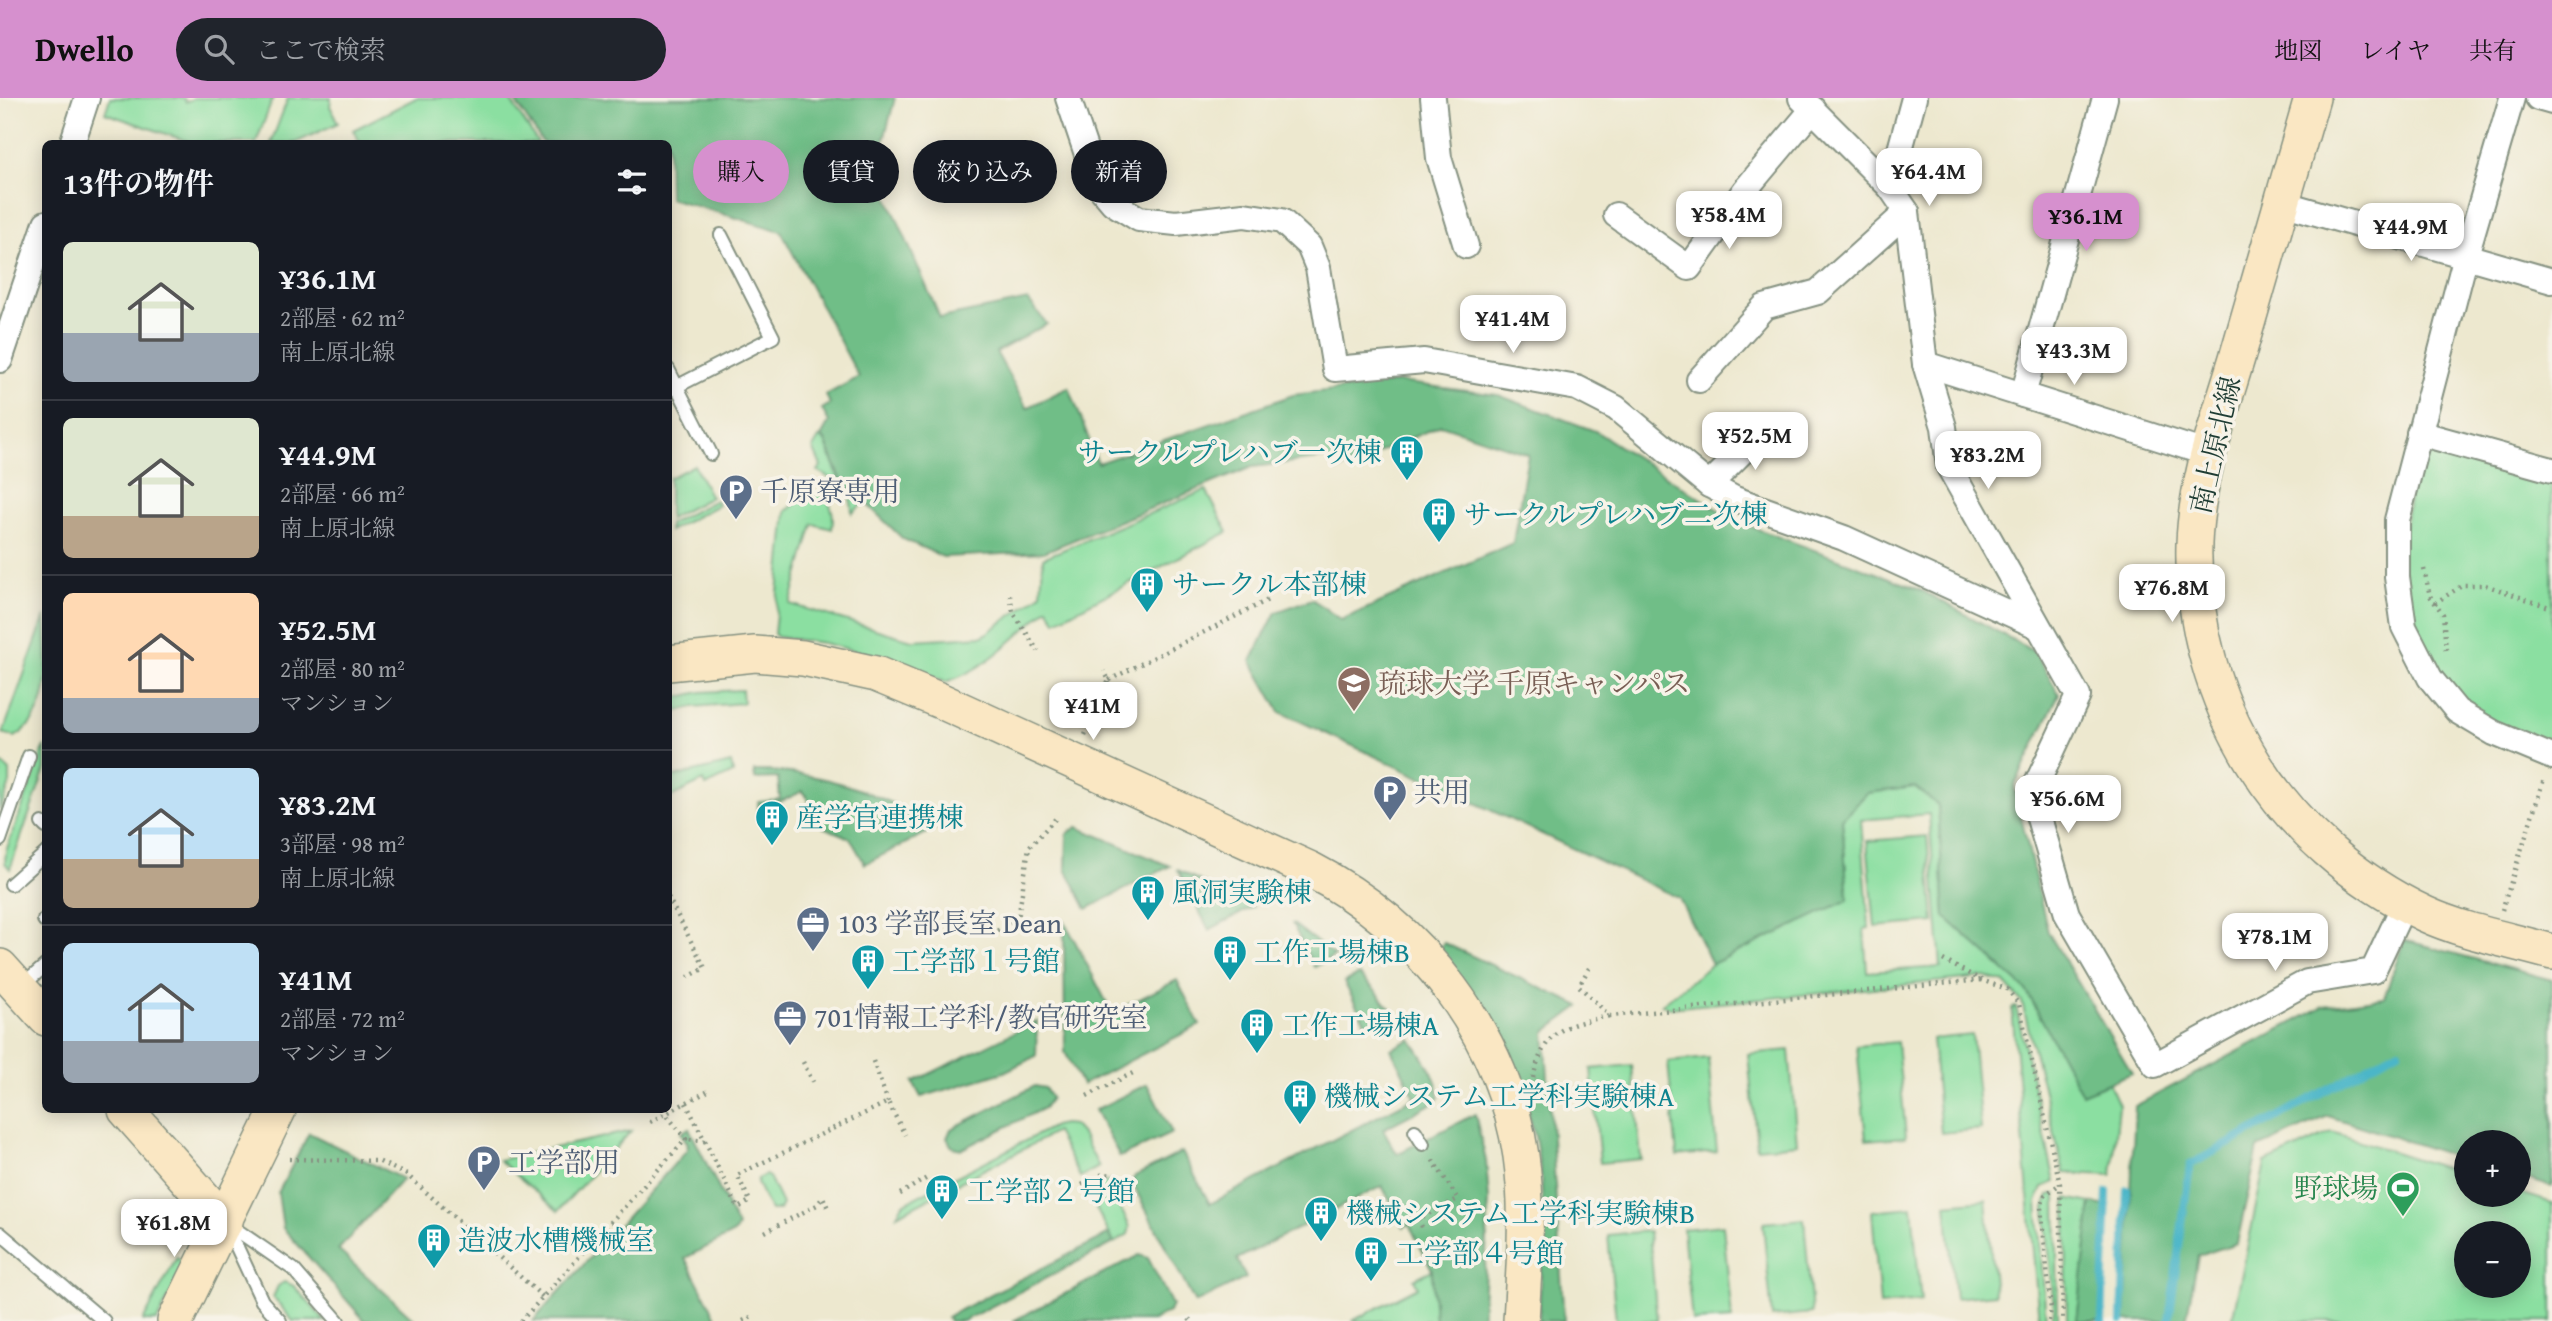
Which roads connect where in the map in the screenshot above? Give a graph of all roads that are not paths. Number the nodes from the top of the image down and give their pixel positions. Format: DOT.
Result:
graph roads {
  1 [pos="87,98"];
  2 [pos="1068,98"];
  3 [pos="1433,98"];
  4 [pos="1914,98"];
  5 [pos="2105,98"];
  6 [pos="2312,98"];
  7 [pos="2512,98"];
  8 [pos="2538,98"];
  9 [pos="2552,102"];
  10 [pos="1807,103"];
  11 [pos="73,140"];
  12 [pos="1890,187"];
  13 [pos="2282,203"];
  14 [pos="1906,212"];
  15 [pos="1616,215"];
  16 [pos="42,235"];
  17 [pos="721,235"];
  18 [pos="1466,246"];
  19 [pos="2466,255"];
  20 [pos="2552,281"];
  21 [pos="0,360"];
  22 [pos="1926,364"];
  23 [pos="1699,380"];
  24 [pos="673,389"];
  25 [pos="2023,395"];
  26 [pos="1768,426"];
  27 [pos="2419,433"];
  28 [pos="711,454"];
  29 [pos="2210,454"];
  30 [pos="2552,470"];
  31 [pos="1709,485"];
  32 [pos="2037,626"];
  33 [pos="672,662"];
  34 [pos="29,755"];
  35 [pos="2552,757"];
  36 [pos="0,839"];
  37 [pos="42,857"];
  38 [pos="11,884"];
  39 [pos="2405,903"];
  40 [pos="2552,952"];
  41 [pos="42,966"];
  42 [pos="9,977"];
  43 [pos="42,1014"];
  44 [pos="129,1113"];
  45 [pos="277,1113"];
  46 [pos="1415,1131"];
  47 [pos="1423,1144"];
  48 [pos="225,1222"];
  49 [pos="0,1233"];
  50 [pos="104,1321"];
  51 [pos="175,1321"];
  52 [pos="281,1321"];
  53 [pos="338,1321"];
  54 [pos="1521,1321"];
  1 -- 11 [label="street"];
  2 -- 31 [label="street"];
  3 -- 18 [label="street"];
  4 -- 12 [label="street"];
  5 -- 25 [label="street"];
  6 -- 13 [label="street, 南上原北線"];
  7 -- 19 [label="street"];
  8 -- 9 [label="street"];
  10 -- 12 [label="street"];
  10 -- 15 [label="street"];
  12 -- 14 [label="street"];
  13 -- 19 [label="street"];
  13 -- 29 [label="street, 南上原北線"];
  14 -- 22 [label="street"];
  14 -- 23 [label="street"];
  16 -- 21 [label="street"];
  17 -- 24 [label="lane"];
  19 -- 20 [label="street"];
  19 -- 27 [label="street"];
  22 -- 25 [label="street"];
  22 -- 32 [label="street"];
  24 -- 28 [label="lane"];
  25 -- 29 [label="street"];
  26 -- 31 [label="street"];
  27 -- 30 [label="street"];
  27 -- 35 [label="street"];
  29 -- 39 [label="street, 南上原北線"];
  31 -- 32 [label="street"];
  32 -- 39 [label="street"];
  33 -- 54 [label="street"];
  34 -- 36 [label="lane"];
  37 -- 38 [label="lane"];
  39 -- 40 [label="street, 南上原北線"];
  41 -- 42 [label="lane"];
  42 -- 43 [label="street"];
  44 -- 48 [label="street"];
  45 -- 48 [label="street"];
  46 -- 47 [label="lane"];
  48 -- 51 [label="street"];
  48 -- 52 [label="lane"];
  48 -- 53 [label="lane"];
  49 -- 50 [label="lane"];
}
